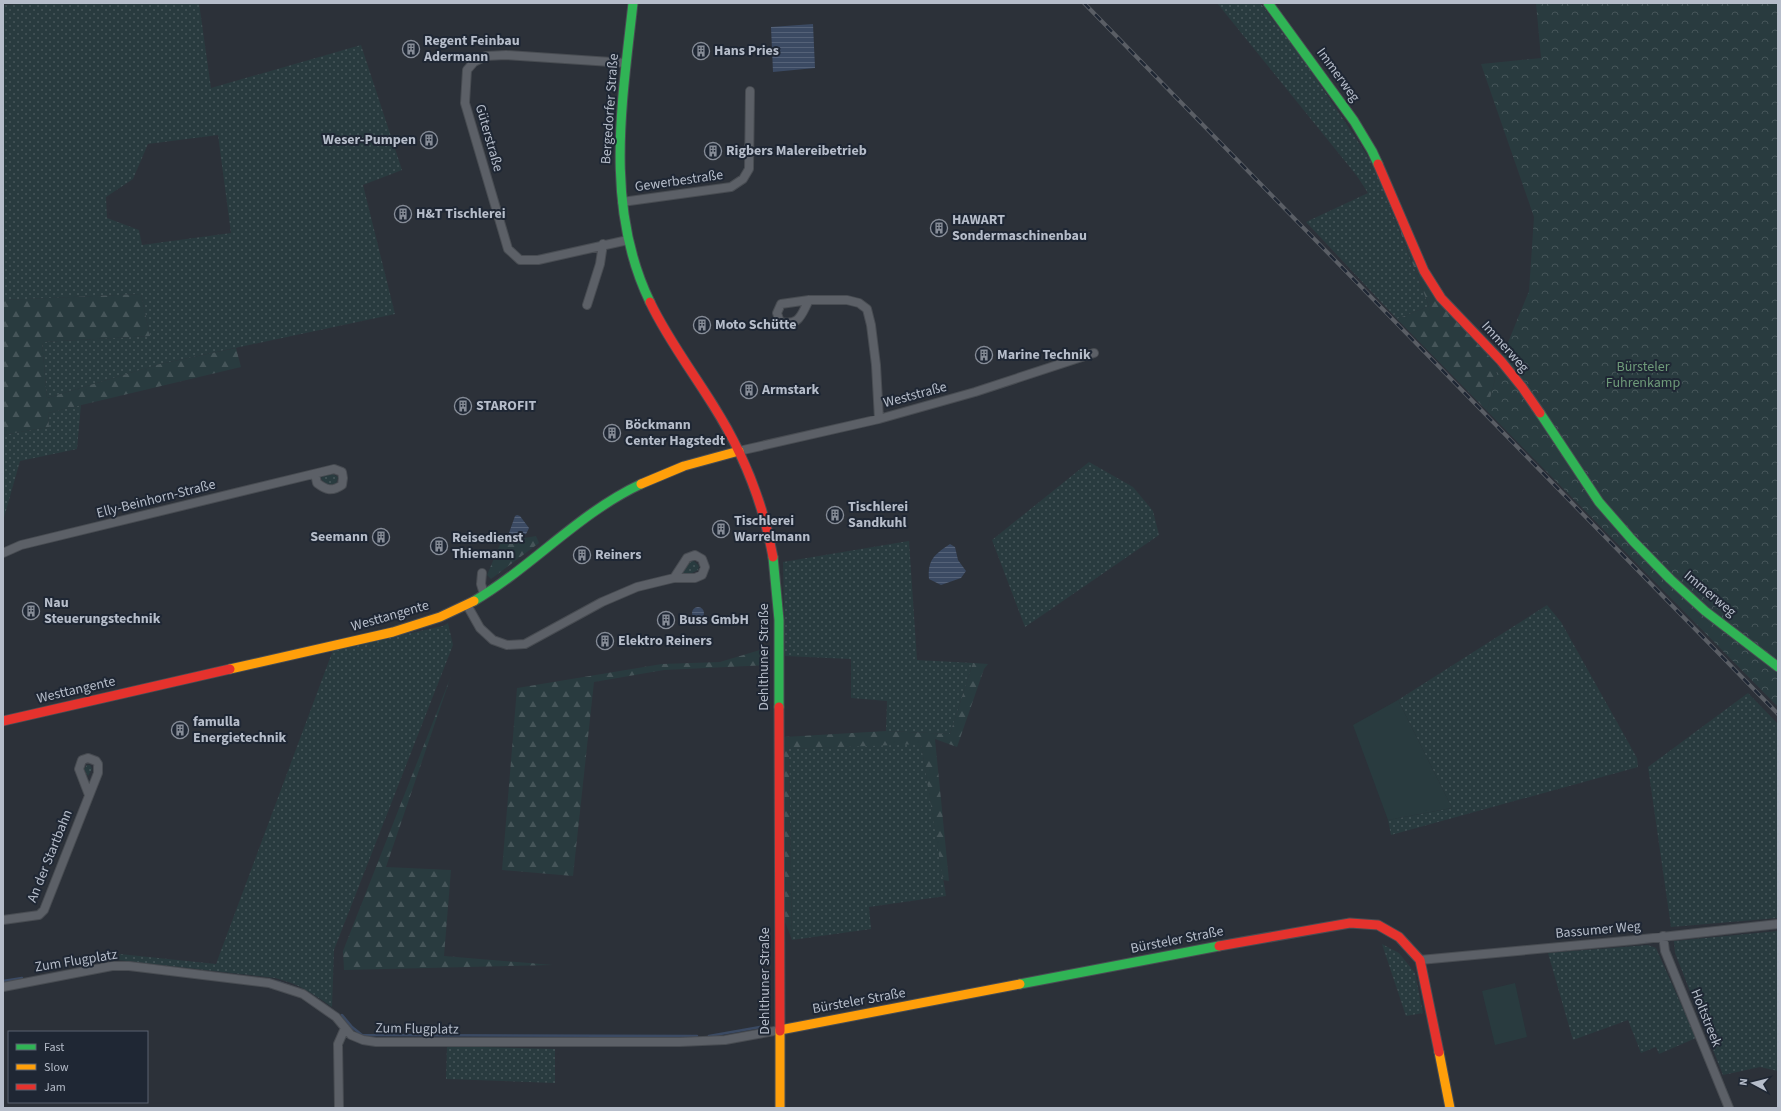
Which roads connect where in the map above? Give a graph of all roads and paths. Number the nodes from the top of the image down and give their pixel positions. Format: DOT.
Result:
graph roads {
  1 [pos="633,3"];
  2 [pos="1268,3"];
  3 [pos="626,63"];
  4 [pos="750,91"];
  5 [pos="622,202"];
  6 [pos="628,240"];
  7 [pos="603,244"];
  8 [pos="809,300"];
  9 [pos="587,305"];
  10 [pos="1094,353"];
  11 [pos="879,419"];
  12 [pos="739,450"];
  13 [pos="315,474"];
  14 [pos="3,553"];
  15 [pos="482,573"];
  16 [pos="674,578"];
  17 [pos="484,594"];
  18 [pos="467,605"];
  19 [pos="1778,667"];
  20 [pos="5,719"];
  21 [pos="90,795"];
  22 [pos="3,920"];
  23 [pos="1778,924"];
  24 [pos="1663,936"];
  25 [pos="1420,960"];
  26 [pos="3,987"];
  27 [pos="345,1028"];
  28 [pos="780,1030"];
  29 [pos="338,1108"];
  30 [pos="780,1108"];
  31 [pos="1450,1108"];
  32 [pos="1729,1108"];
  1 -- 3 [label="street, Bergedorfer Straße"];
  2 -- 19 [label="street, Immerweg"];
  3 -- 5 [label="street, Bergedorfer Straße"];
  3 -- 7 [label="street, Güterstraße"];
  4 -- 5 [label="street, Gewerbestraße"];
  5 -- 6 [label="street, Bergedorfer Straße"];
  6 -- 7 [label="street, Güterstraße"];
  6 -- 12 [label="street, Dehlthuner Straße"];
  7 -- 9 [label="street"];
  8 -- 11 [label="street"];
  10 -- 11 [label="street, Weststraße"];
  11 -- 12 [label="street, Weststraße"];
  12 -- 17 [label="street, Westtangente"];
  12 -- 28 [label="street, Dehlthuner Straße"];
  13 -- 14 [label="street, Elly-Beinhorn-Straße"];
  15 -- 17 [label="street"];
  16 -- 18 [label="street"];
  17 -- 18 [label="street, Westtangente"];
  18 -- 20 [label="street, Westtangente"];
  21 -- 22 [label="street, An der Startbahn"];
  23 -- 24 [label="street, Bassumer Weg"];
  24 -- 25 [label="street, Bassumer Weg"];
  24 -- 32 [label="street, Holtstreek"];
  25 -- 28 [label="street, Bürsteler Straße"];
  25 -- 31 [label="street"];
  26 -- 27 [label="street, Zum Flugplatz"];
  27 -- 28 [label="street, Zum Flugplatz"];
  27 -- 29 [label="street"];
  28 -- 30 [label="street, Dehlthuner Straße"];
}
